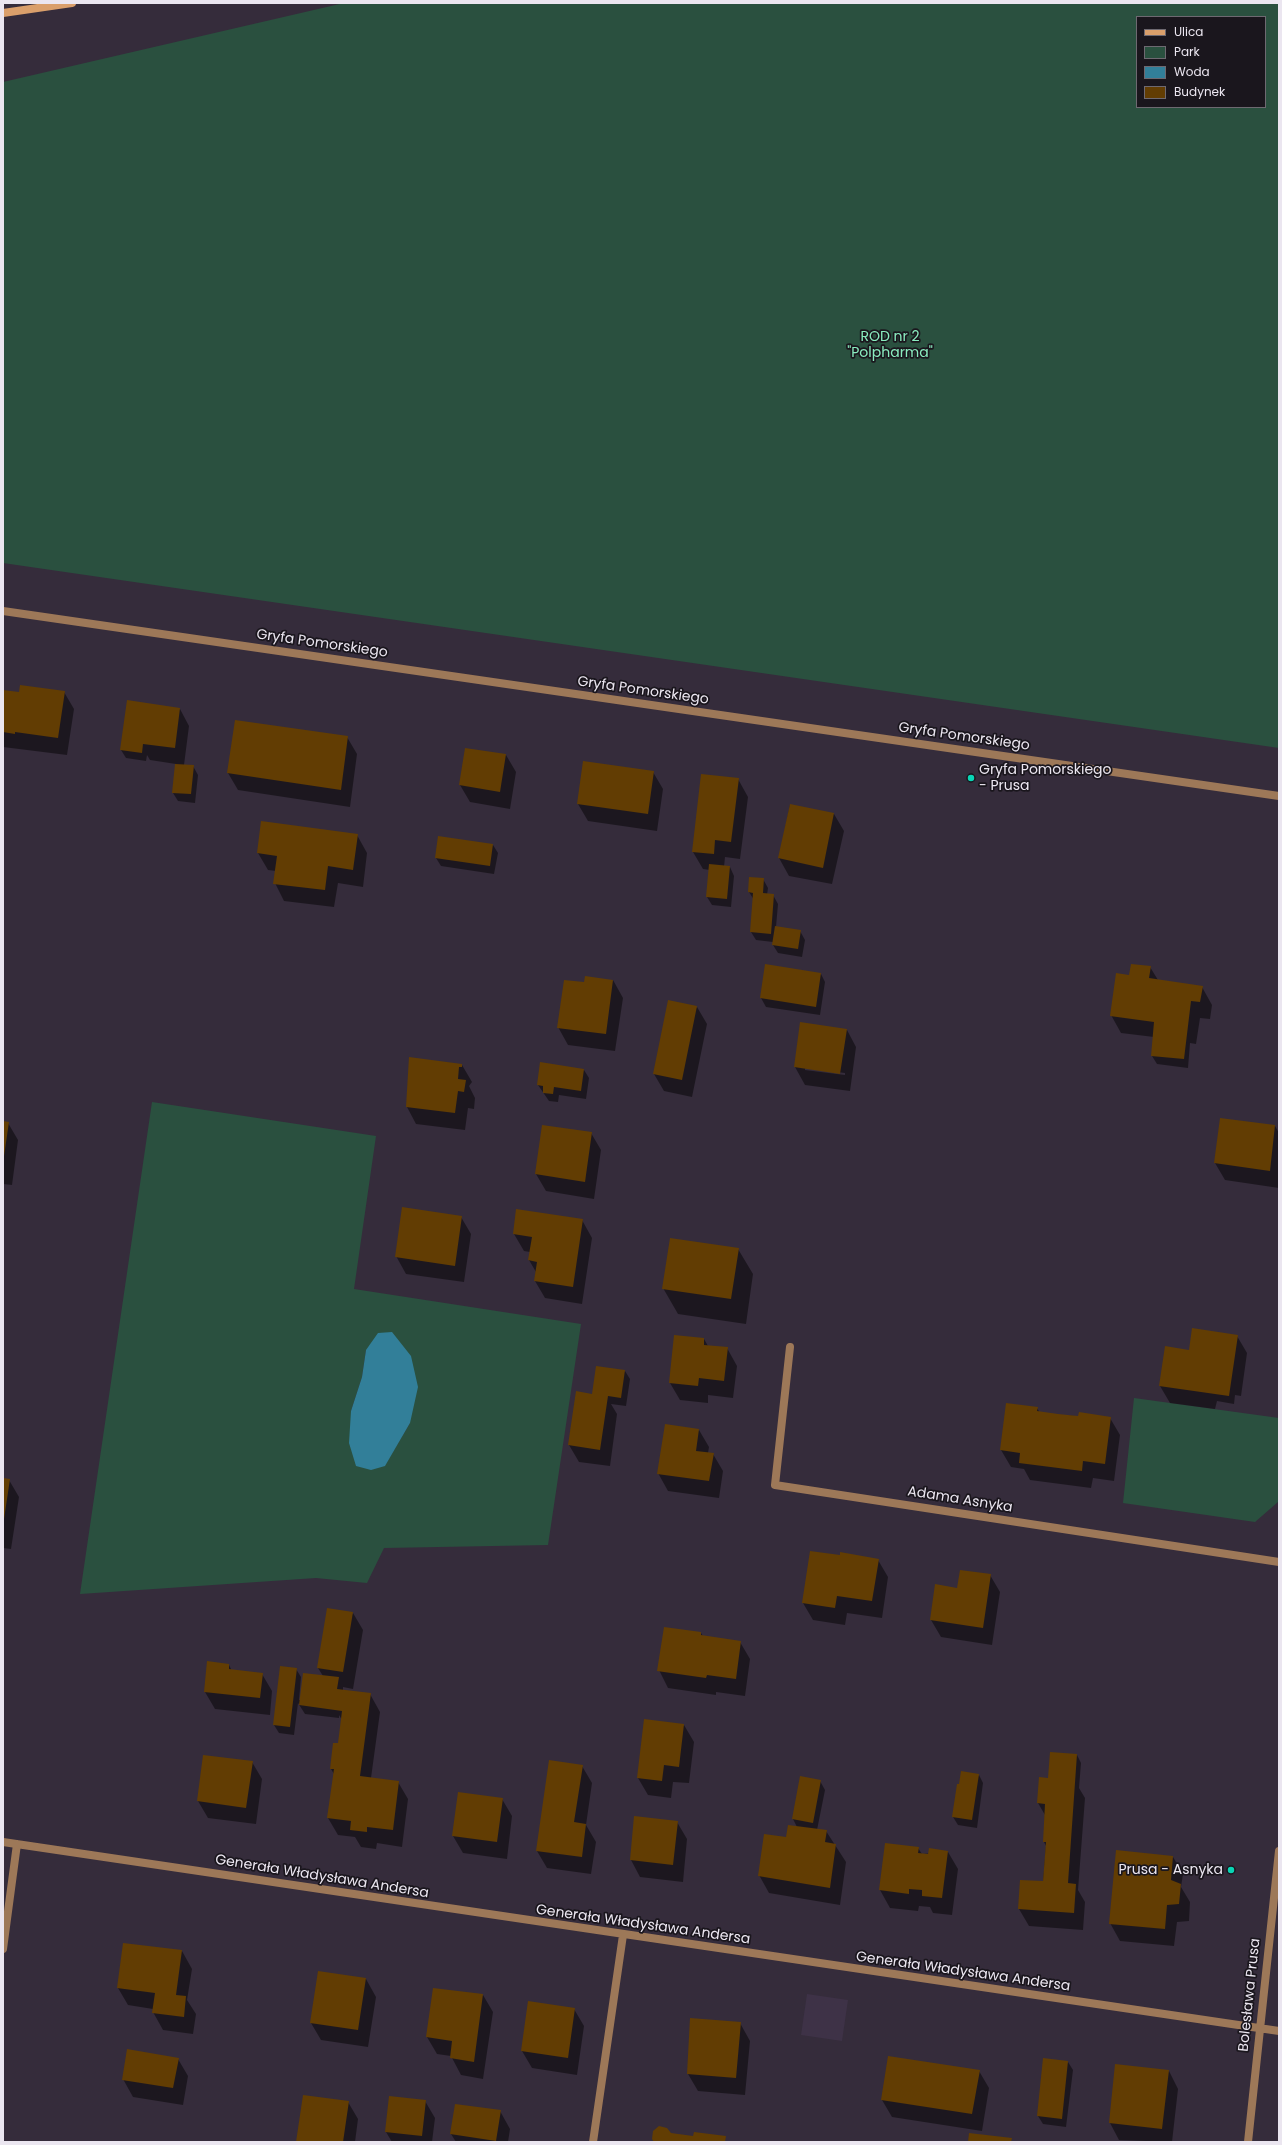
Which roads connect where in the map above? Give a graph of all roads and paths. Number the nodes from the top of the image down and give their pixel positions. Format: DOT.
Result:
graph roads {
  1 [pos="72,3"];
  2 [pos="3,13"];
  3 [pos="3,611"];
  4 [pos="1279,796"];
  5 [pos="790,1347"];
  6 [pos="1279,1562"];
  7 [pos="3,1842"];
  8 [pos="18,1844"];
  9 [pos="1279,1851"];
  10 [pos="623,1935"];
  11 [pos="3,1949"];
  12 [pos="1259,2029"];
  13 [pos="1279,2031"];
  14 [pos="593,2142"];
  15 [pos="1248,2142"];
  1 -- 2 [label="main road"];
  3 -- 4 [label="street, Gryfa Pomorskiego"];
  5 -- 6 [label="street, Adama Asnyka"];
  7 -- 8 [label="street, Generała Władysława Andersa"];
  8 -- 10 [label="street, Generała Władysława Andersa"];
  8 -- 11 [label="street"];
  9 -- 12 [label="street, Bolesława Prusa"];
  10 -- 12 [label="street, Generała Władysława Andersa"];
  10 -- 14 [label="street"];
  12 -- 13 [label="street, Generała Władysława Andersa"];
  12 -- 15 [label="street, Bolesława Prusa"];
}
